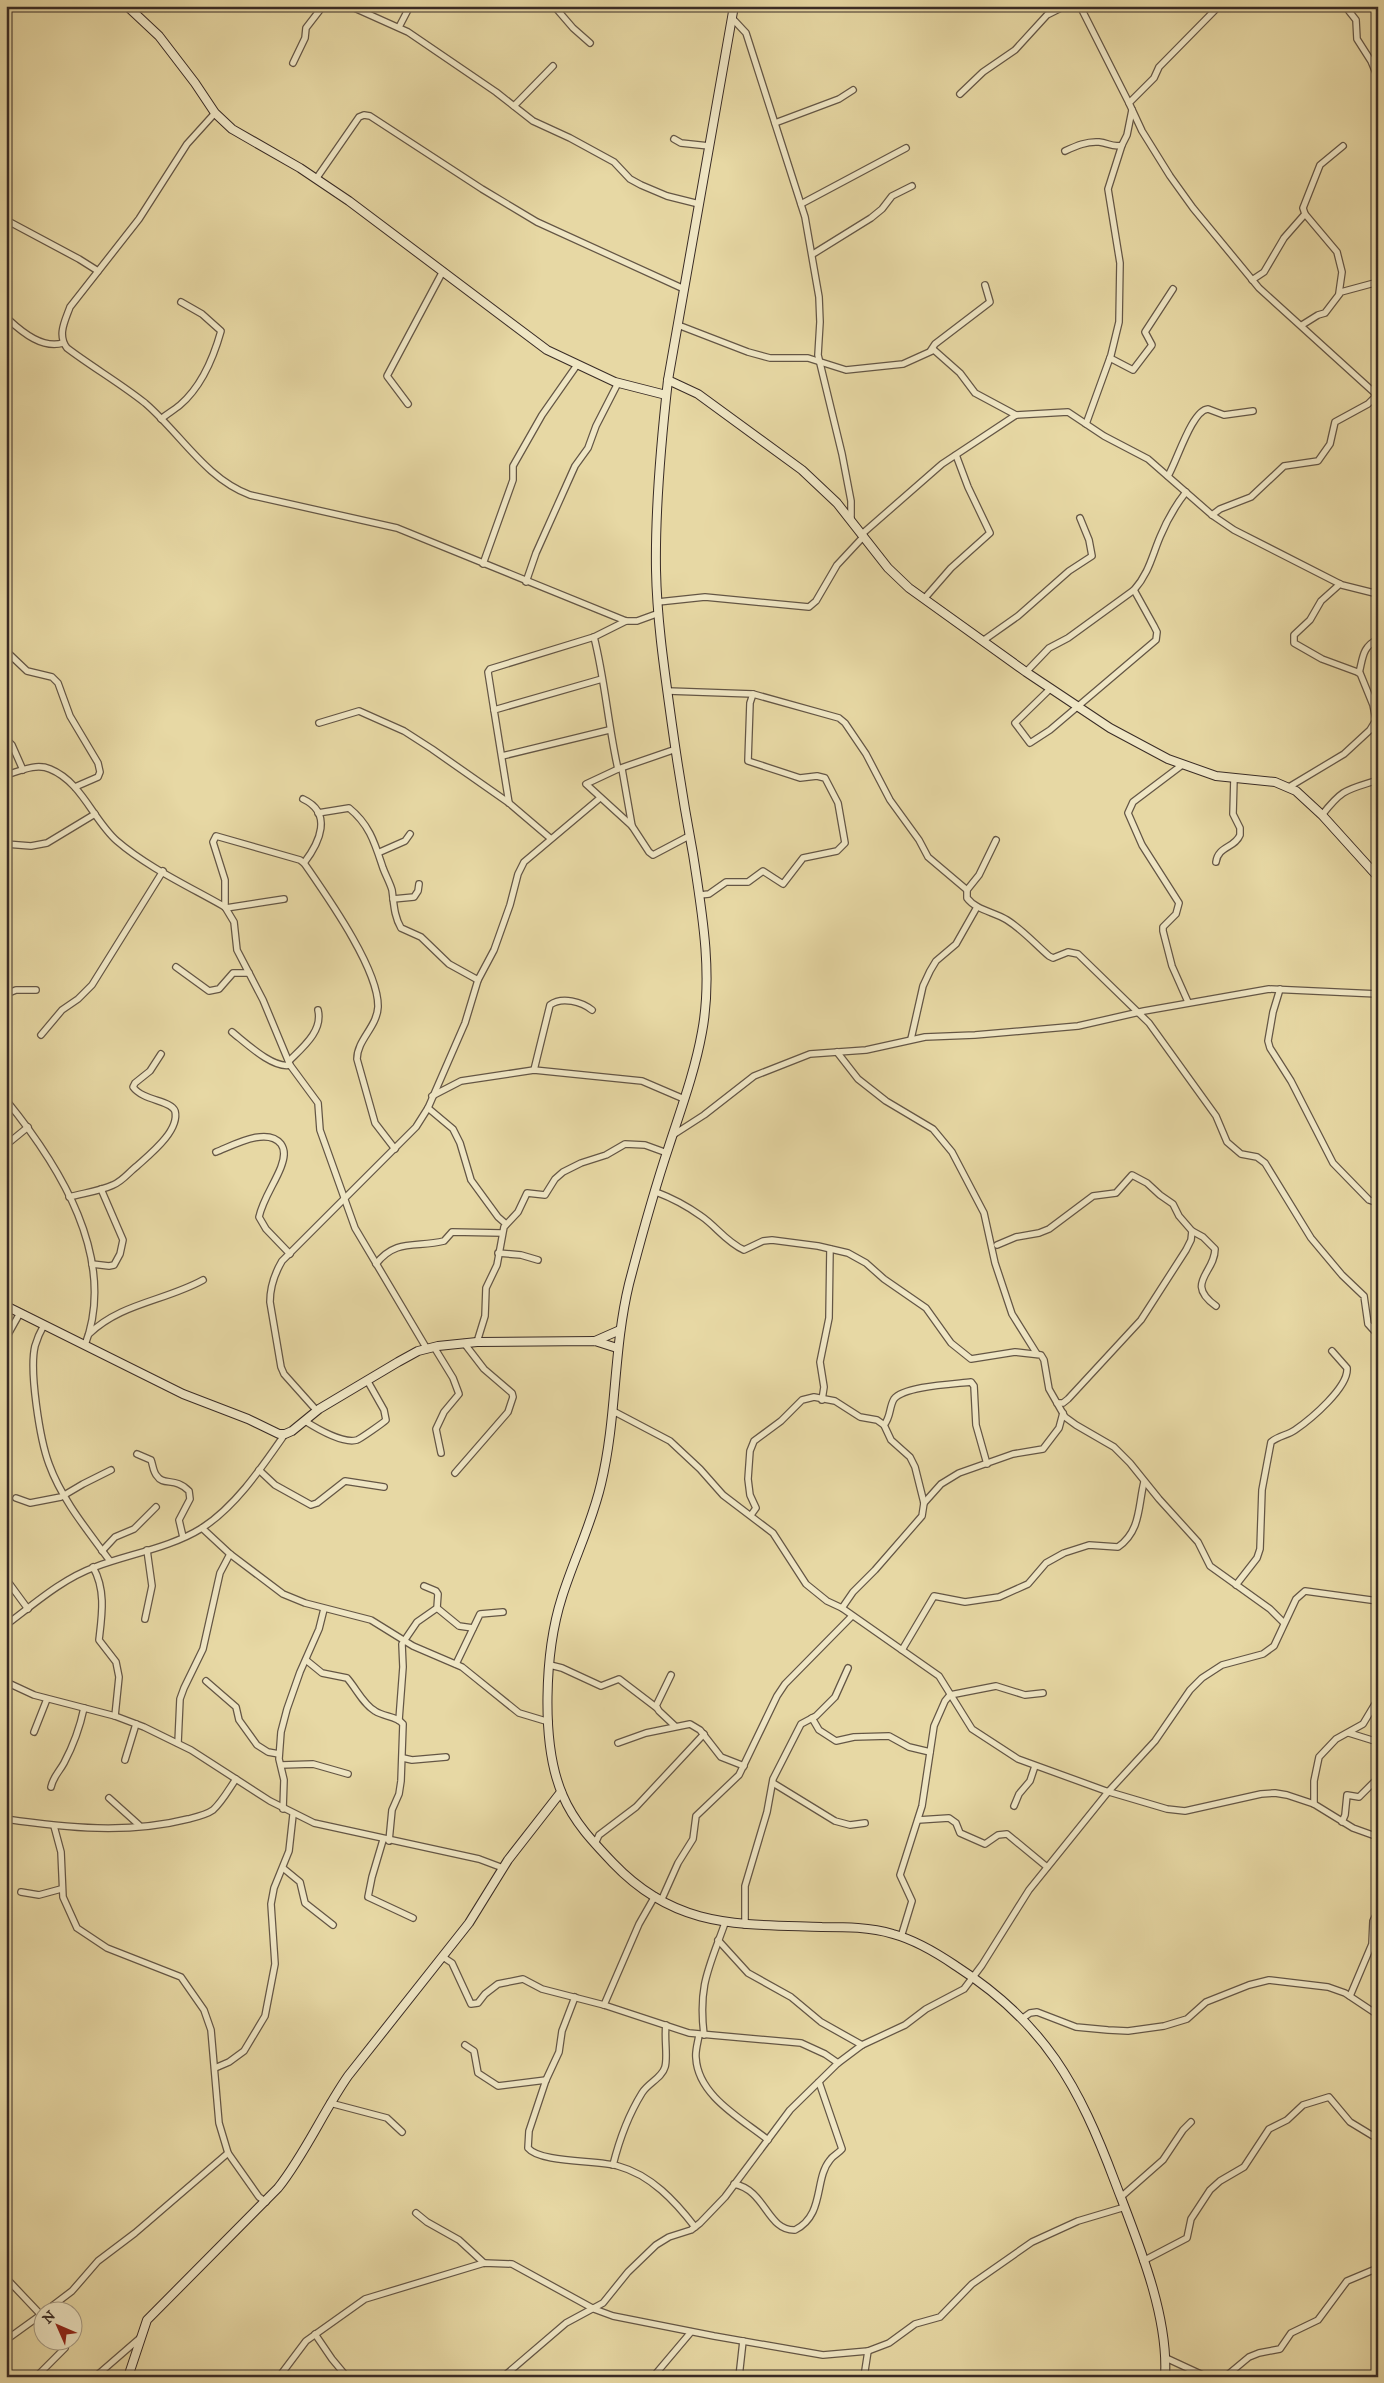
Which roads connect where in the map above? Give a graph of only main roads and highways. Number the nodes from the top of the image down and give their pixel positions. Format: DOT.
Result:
graph roads {
  1 [pos="127,6"];
  2 [pos="734,6"];
  3 [pos="668,380"];
  4 [pos="666,395"];
  5 [pos="1375,870"];
  6 [pos="1378,877"];
  7 [pos="6,1306"];
  8 [pos="620,1330"];
  9 [pos="594,1341"];
  10 [pos="617,1348"];
  11 [pos="561,1792"];
  12 [pos="128,2377"];
  13 [pos="1165,2377"];
  1 -- 4 [label="main road"];
  2 -- 3 [label="main road"];
  3 -- 4 [label="main road"];
  3 -- 5 [label="main road"];
  4 -- 8 [label="main road"];
  5 -- 6 [label="main road"];
  7 -- 9 [label="main road"];
  8 -- 9 [label="main road"];
  8 -- 10 [label="main road"];
  9 -- 10 [label="main road"];
  10 -- 11 [label="main road"];
  11 -- 12 [label="main road"];
  11 -- 13 [label="main road"];
}
